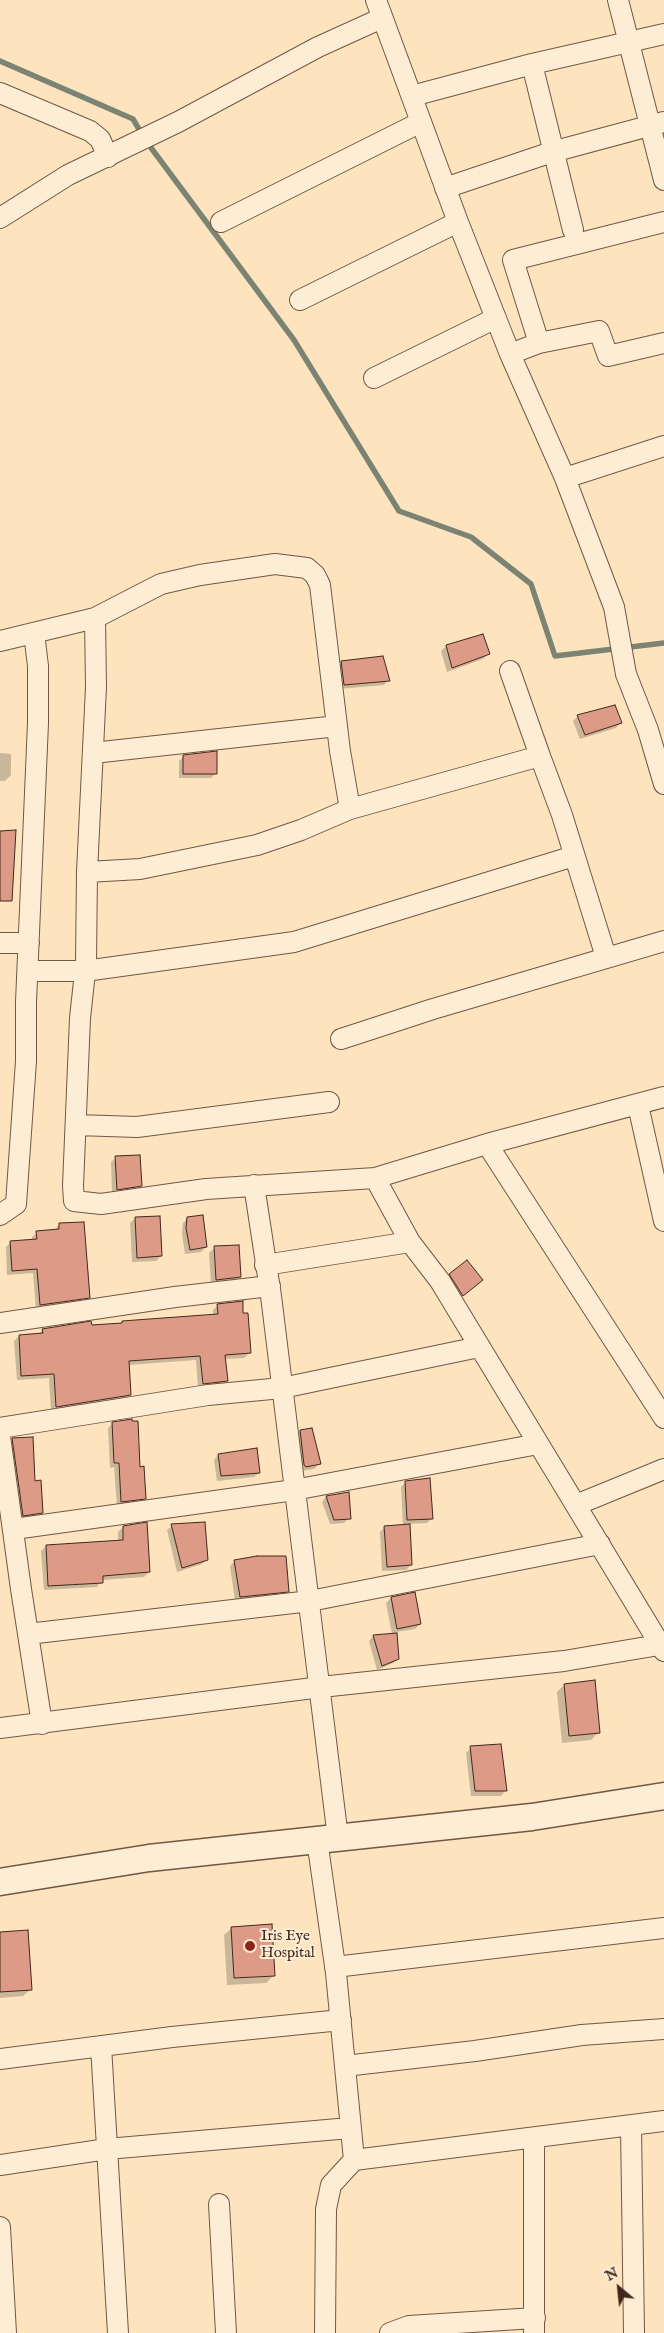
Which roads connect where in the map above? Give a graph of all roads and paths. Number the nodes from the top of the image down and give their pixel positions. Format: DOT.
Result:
graph roads {
  1 [pos="618,0"];
  2 [pos="379,9"];
  3 [pos="664,34"];
  4 [pos="628,43"];
  5 [pos="532,64"];
  6 [pos="0,93"];
  7 [pos="412,96"];
  8 [pos="421,122"];
  9 [pos="657,124"];
  10 [pos="552,152"];
  11 [pos="108,157"];
  12 [pos="664,180"];
  13 [pos="445,188"];
  14 [pos="0,218"];
  15 [pos="221,222"];
  16 [pos="458,222"];
  17 [pos="664,222"];
  18 [pos="573,230"];
  19 [pos="300,300"];
  20 [pos="496,318"];
  21 [pos="538,343"];
  22 [pos="664,343"];
  23 [pos="510,354"];
  24 [pos="374,378"];
  25 [pos="664,446"];
  26 [pos="565,478"];
  27 [pos="95,618"];
  28 [pos="34,633"];
  29 [pos="0,642"];
  30 [pos="510,671"];
  31 [pos="337,726"];
  32 [pos="656,728"];
  33 [pos="93,753"];
  34 [pos="540,756"];
  35 [pos="664,784"];
  36 [pos="350,809"];
  37 [pos="574,856"];
  38 [pos="88,872"];
  39 [pos="664,941"];
  40 [pos="29,942"];
  41 [pos="0,943"];
  42 [pos="606,957"];
  43 [pos="28,971"];
  44 [pos="85,971"];
  45 [pos="341,1039"];
  46 [pos="664,1096"];
  47 [pos="329,1102"];
  48 [pos="638,1104"];
  49 [pos="77,1125"];
  50 [pos="487,1144"];
  51 [pos="375,1178"];
  52 [pos="254,1185"];
  53 [pos="0,1216"];
  54 [pos="664,1221"];
  55 [pos="410,1242"];
  56 [pos="265,1265"];
  57 [pos="270,1286"];
  58 [pos="0,1323"];
  59 [pos="479,1347"];
  60 [pos="282,1388"];
  61 [pos="664,1418"];
  62 [pos="0,1428"];
  63 [pos="0,1436"];
  64 [pos="538,1444"];
  65 [pos="664,1469"];
  66 [pos="294,1490"];
  67 [pos="576,1505"];
  68 [pos="14,1529"];
  69 [pos="600,1544"];
  70 [pos="310,1601"];
  71 [pos="28,1634"];
  72 [pos="662,1647"];
  73 [pos="321,1687"];
  74 [pos="42,1724"];
  75 [pos="0,1728"];
  76 [pos="664,1796"];
  77 [pos="328,1839"];
  78 [pos="0,1882"];
  79 [pos="664,1928"];
  80 [pos="335,1967"];
  81 [pos="341,2020"];
  82 [pos="664,2029"];
  83 [pos="101,2046"];
  84 [pos="0,2059"];
  85 [pos="344,2066"];
  86 [pos="664,2121"];
  87 [pos="631,2126"];
  88 [pos="350,2128"];
  89 [pos="534,2138"];
  90 [pos="107,2149"];
  91 [pos="354,2160"];
  92 [pos="0,2164"];
  93 [pos="219,2204"];
  94 [pos="0,2227"];
  95 [pos="535,2325"];
  96 [pos="6,2333"];
  97 [pos="118,2333"];
  98 [pos="226,2333"];
  99 [pos="325,2333"];
  100 [pos="390,2333"];
  101 [pos="634,2333"];
  1 -- 4 [label="street"];
  2 -- 7 [label="street"];
  2 -- 11 [label="street"];
  3 -- 4 [label="street"];
  4 -- 5 [label="street"];
  4 -- 9 [label="street"];
  5 -- 7 [label="street"];
  5 -- 10 [label="street"];
  6 -- 11 [label="street"];
  7 -- 8 [label="street"];
  8 -- 13 [label="street"];
  8 -- 15 [label="street"];
  9 -- 10 [label="street"];
  9 -- 12 [label="street"];
  10 -- 13 [label="street"];
  10 -- 18 [label="street"];
  11 -- 14 [label="street"];
  13 -- 16 [label="street"];
  16 -- 19 [label="street"];
  16 -- 20 [label="street"];
  17 -- 21 [label="street"];
  20 -- 23 [label="street"];
  20 -- 24 [label="street"];
  21 -- 22 [label="street"];
  21 -- 23 [label="street"];
  23 -- 26 [label="street"];
  25 -- 26 [label="street"];
  26 -- 32 [label="street"];
  27 -- 28 [label="street"];
  27 -- 31 [label="street"];
  27 -- 33 [label="street"];
  28 -- 29 [label="street"];
  28 -- 40 [label="street"];
  30 -- 34 [label="street"];
  31 -- 33 [label="street"];
  31 -- 36 [label="street"];
  32 -- 35 [label="street"];
  33 -- 38 [label="street"];
  34 -- 36 [label="street"];
  34 -- 37 [label="street"];
  36 -- 38 [label="street"];
  37 -- 42 [label="street"];
  37 -- 44 [label="street"];
  38 -- 44 [label="street"];
  39 -- 42 [label="street"];
  40 -- 41 [label="street"];
  40 -- 43 [label="street"];
  42 -- 45 [label="street"];
  43 -- 44 [label="street"];
  43 -- 53 [label="street"];
  44 -- 49 [label="street"];
  46 -- 48 [label="street"];
  47 -- 49 [label="street"];
  48 -- 50 [label="street"];
  48 -- 54 [label="street"];
  49 -- 52 [label="street"];
  50 -- 51 [label="street"];
  50 -- 61 [label="street"];
  51 -- 52 [label="street"];
  51 -- 55 [label="street"];
  52 -- 56 [label="street"];
  55 -- 56 [label="street"];
  55 -- 59 [label="street"];
  56 -- 57 [label="street"];
  57 -- 58 [label="street"];
  57 -- 60 [label="street"];
  59 -- 60 [label="street"];
  59 -- 64 [label="street"];
  60 -- 62 [label="street"];
  60 -- 66 [label="street"];
  63 -- 68 [label="street"];
  64 -- 66 [label="street"];
  64 -- 67 [label="street"];
  65 -- 67 [label="street"];
  66 -- 68 [label="street"];
  66 -- 70 [label="street"];
  67 -- 69 [label="street"];
  68 -- 71 [label="street"];
  69 -- 70 [label="street"];
  69 -- 72 [label="street"];
  70 -- 71 [label="street"];
  70 -- 73 [label="street"];
  71 -- 74 [label="street"];
  72 -- 73 [label="street"];
  73 -- 74 [label="street"];
  73 -- 77 [label="street"];
  74 -- 75 [label="street"];
  76 -- 77 [label="street"];
  77 -- 78 [label="street"];
  77 -- 80 [label="street"];
  79 -- 80 [label="street"];
  80 -- 81 [label="street"];
  81 -- 83 [label="street"];
  81 -- 85 [label="street"];
  82 -- 85 [label="street"];
  83 -- 84 [label="street"];
  83 -- 90 [label="street"];
  85 -- 88 [label="street"];
  86 -- 87 [label="street"];
  87 -- 89 [label="street"];
  87 -- 101 [label="street"];
  88 -- 90 [label="street"];
  88 -- 91 [label="street"];
  89 -- 91 [label="street"];
  89 -- 95 [label="street"];
  90 -- 92 [label="street"];
  90 -- 97 [label="street"];
  91 -- 99 [label="street"];
  93 -- 98 [label="street"];
  94 -- 96 [label="street"];
  95 -- 100 [label="street"];
}
